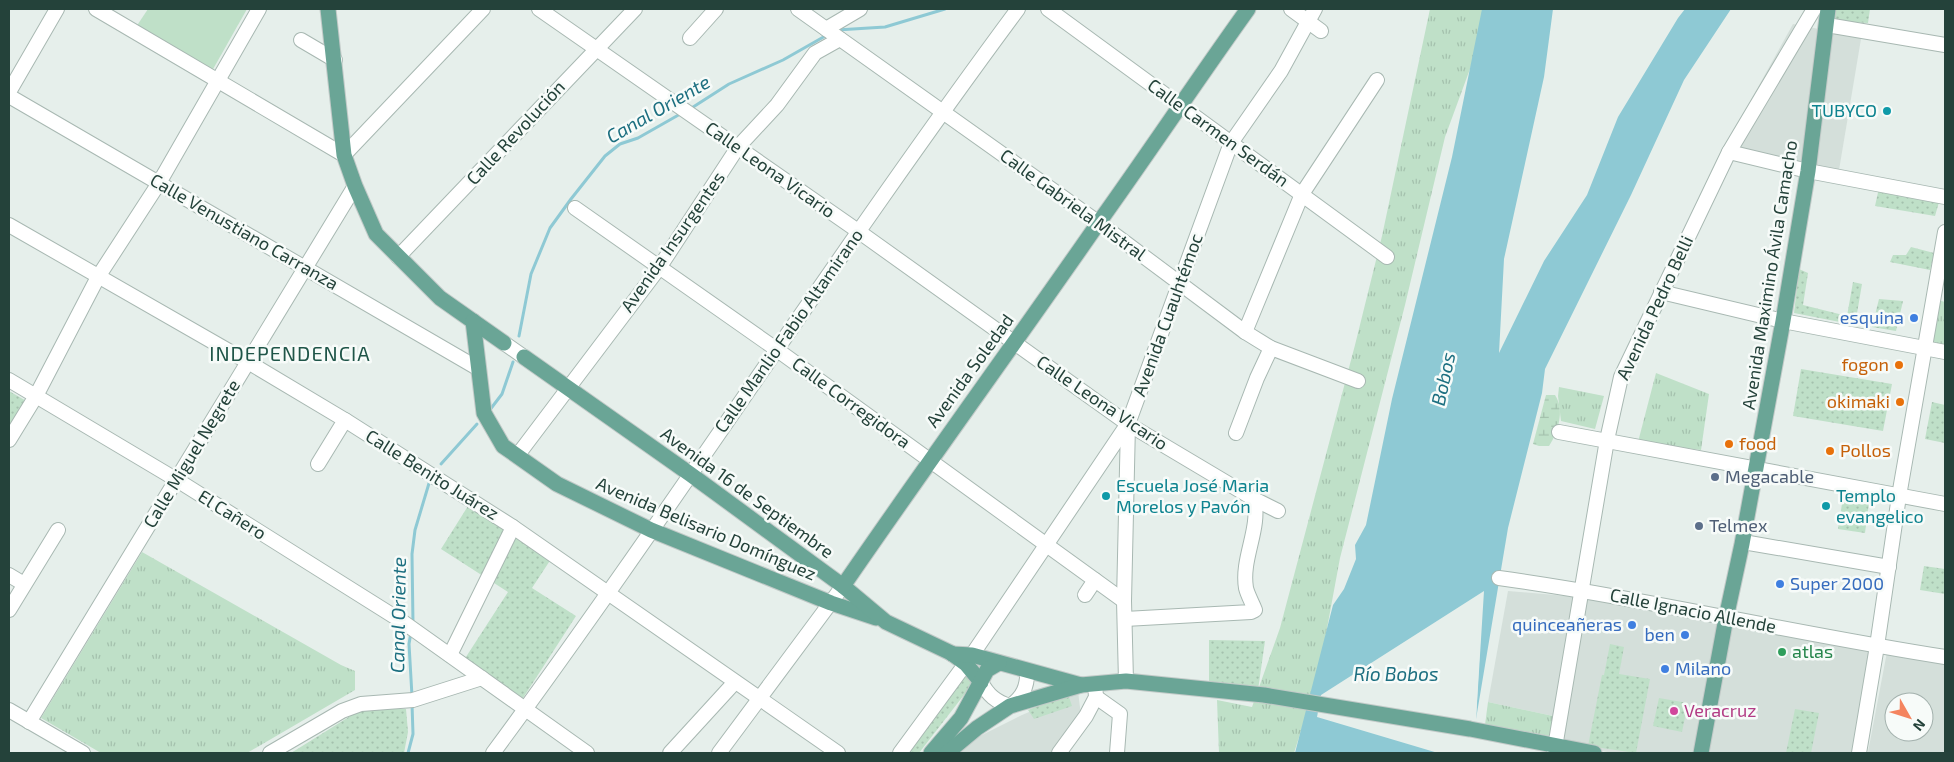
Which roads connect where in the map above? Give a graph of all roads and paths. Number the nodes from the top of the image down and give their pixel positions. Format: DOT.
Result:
graph roads {
  1 [pos="57,9"];
  2 [pos="96,9"];
  3 [pos="259,9"];
  4 [pos="483,9"];
  5 [pos="539,9"];
  6 [pos="635,9"];
  7 [pos="716,9"];
  8 [pos="798,9"];
  9 [pos="860,9"];
  10 [pos="1018,9"];
  11 [pos="1048,9"];
  12 [pos="1248,9"];
  13 [pos="1291,9"];
  14 [pos="1315,9"];
  15 [pos="1814,9"];
  16 [pos="1828,9"];
  17 [pos="331,11"];
  18 [pos="1309,22"];
  19 [pos="1827,24"];
  20 [pos="826,29"];
  21 [pos="1321,31"];
  22 [pos="690,38"];
  23 [pos="840,39"];
  24 [pos="301,40"];
  25 [pos="1945,45"];
  26 [pos="596,48"];
  27 [pos="335,60"];
  28 [pos="1377,80"];
  29 [pos="218,82"];
  30 [pos="9,94"];
  31 [pos="1180,104"];
  32 [pos="942,110"];
  33 [pos="1231,143"];
  34 [pos="738,147"];
  35 [pos="1729,152"];
  36 [pos="344,155"];
  37 [pos="1808,171"];
  38 [pos="159,183"];
  39 [pos="355,186"];
  40 [pos="1302,194"];
  41 [pos="1945,197"];
  42 [pos="575,208"];
  43 [pos="1099,223"];
  44 [pos="9,225"];
  45 [pos="858,231"];
  46 [pos="1945,232"];
  47 [pos="398,257"];
  48 [pos="1387,258"];
  49 [pos="304,268"];
  50 [pos="659,268"];
  51 [pos="98,277"];
  52 [pos="1180,284"];
  53 [pos="1661,292"];
  54 [pos="473,321"];
  55 [pos="1783,321"];
  56 [pos="1245,332"];
  57 [pos="504,343"];
  58 [pos="1014,343"];
  59 [pos="1271,348"];
  60 [pos="1925,348"];
  61 [pos="776,349"];
  62 [pos="1945,352"];
  63 [pos="524,357"];
  64 [pos="248,362"];
  65 [pos="479,369"];
  66 [pos="9,380"];
  67 [pos="1358,381"];
  68 [pos="567,388"];
  69 [pos="36,396"];
  70 [pos="345,420"];
  71 [pos="1128,424"];
  72 [pos="1559,432"];
  73 [pos="1236,433"];
  74 [pos="9,440"];
  75 [pos="1608,440"];
  76 [pos="517,456"];
  77 [pos="929,460"];
  78 [pos="318,464"];
  79 [pos="1756,470"];
  80 [pos="690,474"];
  81 [pos="177,480"];
  82 [pos="1899,496"];
  83 [pos="1254,499"];
  84 [pos="1945,504"];
  85 [pos="1278,511"];
  86 [pos="514,527"];
  87 [pos="58,530"];
  88 [pos="651,530"];
  89 [pos="1047,544"];
  90 [pos="1742,544"];
  91 [pos="1889,567"];
  92 [pos="9,575"];
  93 [pos="1500,578"];
  94 [pos="1095,580"];
  95 [pos="24,584"];
  96 [pos="842,586"];
  97 [pos="1583,590"];
  98 [pos="608,591"];
  99 [pos="1085,595"];
  100 [pos="1124,601"];
  101 [pos="831,603"];
  102 [pos="9,610"];
  103 [pos="1726,618"];
  104 [pos="1126,619"];
  105 [pos="886,622"];
  106 [pos="1877,646"];
  107 [pos="450,656"];
  108 [pos="1945,657"];
  109 [pos="969,659"];
  110 [pos="999,663"];
  111 [pos="1027,670"];
  112 [pos="482,678"];
  113 [pos="1126,680"];
  114 [pos="735,682"];
  115 [pos="981,682"];
  116 [pos="1091,689"];
  117 [pos="758,698"];
  118 [pos="1010,706"];
  119 [pos="526,709"];
  120 [pos="9,710"];
  121 [pos="29,722"];
  122 [pos="1555,750"];
  123 [pos="83,753"];
  124 [pos="270,753"];
  125 [pos="493,753"];
  126 [pos="587,753"];
  127 [pos="670,753"];
  128 [pos="720,753"];
  129 [pos="838,753"];
  130 [pos="900,753"];
  131 [pos="931,753"];
  132 [pos="947,753"];
  133 [pos="1060,753"];
  134 [pos="1117,753"];
  135 [pos="1594,753"];
  136 [pos="1701,753"];
  137 [pos="1858,753"];
  1 -- 30 [label="street"];
  2 -- 29 [label="street"];
  3 -- 29 [label="street"];
  4 -- 36 [label="street"];
  5 -- 26 [label="street, Calle Leona Vicario"];
  6 -- 26 [label="street, Calle Revolución"];
  7 -- 22 [label="street"];
  8 -- 20 [label="street, Calle Gabriela Mistral"];
  9 -- 20 [label="street"];
  10 -- 32 [label="street, Calle Manlio Fabio Altamirano"];
  11 -- 31 [label="street, Calle Carmen Serdán"];
  12 -- 31 [label="main road, Avenida Soledad"];
  13 -- 18 [label="street"];
  14 -- 18 [label="street, Avenida Cuauhtémoc"];
  15 -- 35 [label="street, Avenida Pedro Belli"];
  16 -- 19 [label="main road, Avenida Maximino Ávila Camacho"];
  17 -- 27 [label="main road"];
  18 -- 21 [label="street"];
  18 -- 33 [label="street, Avenida Cuauhtémoc"];
  19 -- 25 [label="street"];
  19 -- 37 [label="main road, Avenida Maximino Ávila Camacho"];
  20 -- 23 [label="street, Calle Gabriela Mistral"];
  23 -- 32 [label="street, Calle Gabriela Mistral"];
  23 -- 34 [label="street, Avenida Insurgentes"];
  24 -- 27 [label="street"];
  26 -- 34 [label="street, Calle Leona Vicario"];
  26 -- 47 [label="street, Calle Revolución"];
  27 -- 36 [label="main road"];
  28 -- 40 [label="street"];
  29 -- 36 [label="street"];
  29 -- 38 [label="street"];
  30 -- 38 [label="street, Calle Venustiano Carranza"];
  31 -- 33 [label="street, Calle Carmen Serdán"];
  31 -- 43 [label="main road, Avenida Soledad"];
  32 -- 43 [label="street, Calle Gabriela Mistral"];
  32 -- 45 [label="street, Calle Manlio Fabio Altamirano"];
  33 -- 40 [label="street, Calle Carmen Serdán"];
  33 -- 52 [label="street, Avenida Cuauhtémoc"];
  34 -- 45 [label="street, Calle Leona Vicario"];
  34 -- 50 [label="street, Avenida Insurgentes"];
  35 -- 37 [label="street"];
  35 -- 53 [label="street, Avenida Pedro Belli"];
  36 -- 39 [label="main road"];
  37 -- 41 [label="street"];
  37 -- 55 [label="main road, Avenida Maximino Ávila Camacho"];
  38 -- 49 [label="street, Calle Venustiano Carranza"];
  38 -- 51 [label="street"];
  39 -- 47 [label="main road"];
  39 -- 49 [label="street, Calle Miguel Negrete"];
  40 -- 48 [label="street, Calle Carmen Serdán"];
  40 -- 56 [label="street"];
  42 -- 50 [label="street, Calle Corregidora"];
  43 -- 52 [label="street, Calle Gabriela Mistral"];
  43 -- 58 [label="main road, Avenida Soledad"];
  44 -- 51 [label="street, Calle Benito Juárez"];
  45 -- 58 [label="street, Calle Leona Vicario"];
  45 -- 61 [label="street, Calle Manlio Fabio Altamirano"];
  46 -- 60 [label="street"];
  47 -- 54 [label="main road"];
  49 -- 64 [label="street, Calle Miguel Negrete"];
  49 -- 65 [label="street, Calle Venustiano Carranza"];
  50 -- 61 [label="street, Calle Corregidora"];
  50 -- 68 [label="street, Avenida Insurgentes"];
  51 -- 64 [label="street, Calle Benito Juárez"];
  51 -- 69 [label="street"];
  52 -- 56 [label="street, Calle Gabriela Mistral"];
  52 -- 71 [label="street, Avenida Cuauhtémoc"];
  53 -- 55 [label="street"];
  53 -- 75 [label="street, Avenida Pedro Belli"];
  54 -- 57 [label="main road"];
  54 -- 65 [label="main road, Avenida Belisario Domínguez"];
  55 -- 60 [label="street"];
  55 -- 79 [label="main road, Avenida Maximino Ávila Camacho"];
  56 -- 59 [label="street, Calle Gabriela Mistral"];
  57 -- 63 [label="street"];
  58 -- 71 [label="street, Calle Leona Vicario"];
  58 -- 77 [label="main road, Avenida Soledad"];
  59 -- 67 [label="street, Calle Gabriela Mistral"];
  59 -- 73 [label="street"];
  60 -- 62 [label="street"];
  60 -- 82 [label="street"];
  61 -- 77 [label="street, Calle Corregidora"];
  61 -- 80 [label="street, Calle Manlio Fabio Altamirano"];
  63 -- 68 [label="main road, Avenida 16 de Septiembre"];
  64 -- 70 [label="street, Calle Benito Juárez"];
  64 -- 81 [label="street, Calle Miguel Negrete"];
  65 -- 76 [label="main road, Avenida Belisario Domínguez"];
  66 -- 69 [label="street, El Cañero"];
  68 -- 76 [label="street, Avenida Insurgentes"];
  68 -- 80 [label="main road, Avenida 16 de Septiembre"];
  69 -- 74 [label="street"];
  69 -- 81 [label="street, El Cañero"];
  70 -- 78 [label="street"];
  70 -- 86 [label="street, Calle Benito Juárez"];
  71 -- 83 [label="street, Calle Leona Vicario"];
  71 -- 89 [label="street"];
  71 -- 100 [label="street, Avenida Cuauhtémoc"];
  72 -- 75 [label="street"];
  75 -- 79 [label="street"];
  75 -- 97 [label="street, Avenida Pedro Belli"];
  76 -- 88 [label="main road, Avenida Belisario Domínguez"];
  77 -- 89 [label="street, Calle Corregidora"];
  77 -- 96 [label="main road, Avenida Soledad"];
  79 -- 82 [label="street"];
  79 -- 90 [label="main road, Avenida Maximino Ávila Camacho"];
  80 -- 88 [label="street, Calle Manlio Fabio Altamirano"];
  80 -- 96 [label="main road, Avenida 16 de Septiembre"];
  81 -- 107 [label="street, El Cañero"];
  81 -- 121 [label="street, Calle Miguel Negrete"];
  82 -- 84 [label="street"];
  82 -- 91 [label="street"];
  83 -- 85 [label="street, Calle Leona Vicario"];
  83 -- 104 [label="street"];
  86 -- 98 [label="street, Calle Benito Juárez"];
  86 -- 107 [label="street"];
  87 -- 95 [label="street"];
  88 -- 98 [label="street, Calle Manlio Fabio Altamirano"];
  88 -- 101 [label="main road, Avenida Belisario Domínguez"];
  89 -- 94 [label="street, Calle Corregidora"];
  89 -- 109 [label="street"];
  90 -- 91 [label="street"];
  90 -- 103 [label="main road, Avenida Maximino Ávila Camacho"];
  91 -- 106 [label="street"];
  92 -- 95 [label="street"];
  93 -- 97 [label="street, Calle Ignacio Allende"];
  94 -- 99 [label="street"];
  94 -- 100 [label="street, Calle Corregidora"];
  95 -- 102 [label="street"];
  96 -- 101 [label="street, Avenida Soledad"];
  96 -- 105 [label="main road, Avenida 16 de Septiembre"];
  97 -- 103 [label="street, Calle Ignacio Allende"];
  97 -- 122 [label="street, Avenida Pedro Belli"];
  98 -- 114 [label="street, Calle Benito Juárez"];
  98 -- 119 [label="street, Calle Manlio Fabio Altamirano"];
  100 -- 104 [label="street, Avenida Cuauhtémoc"];
  101 -- 105 [label="main road, Avenida Belisario Domínguez"];
  101 -- 117 [label="street, Avenida Soledad"];
  103 -- 106 [label="street, Calle Ignacio Allende"];
  103 -- 136 [label="main road, Avenida Maximino Ávila Camacho"];
  104 -- 113 [label="street, Avenida Cuauhtémoc"];
  105 -- 109 [label="main road, Avenida 16 de Septiembre"];
  106 -- 108 [label="street, Calle Ignacio Allende"];
  106 -- 137 [label="street"];
  107 -- 112 [label="street"];
  109 -- 110 [label="main road, Avenida 16 de Septiembre"];
  109 -- 115 [label="main road, Avenida 16 de Septiembre"];
  109 -- 130 [label="street"];
  110 -- 111 [label="main road, Avenida 16 de Septiembre"];
  110 -- 115 [label="main road"];
  111 -- 116 [label="main road, Avenida 16 de Septiembre"];
  111 -- 118 [label="street"];
  112 -- 119 [label="street"];
  112 -- 124 [label="street"];
  113 -- 116 [label="main road"];
  113 -- 122 [label="main road"];
  114 -- 117 [label="street, Calle Benito Juárez"];
  114 -- 127 [label="street"];
  115 -- 118 [label="street"];
  115 -- 131 [label="main road"];
  116 -- 118 [label="main road"];
  116 -- 133 [label="street"];
  116 -- 134 [label="street"];
  117 -- 128 [label="street, Avenida Soledad"];
  117 -- 129 [label="street, Calle Benito Juárez"];
  118 -- 132 [label="main road"];
  119 -- 125 [label="street, Calle Manlio Fabio Altamirano"];
  119 -- 126 [label="street"];
  120 -- 121 [label="street"];
  121 -- 123 [label="street"];
  122 -- 135 [label="main road"];
}
